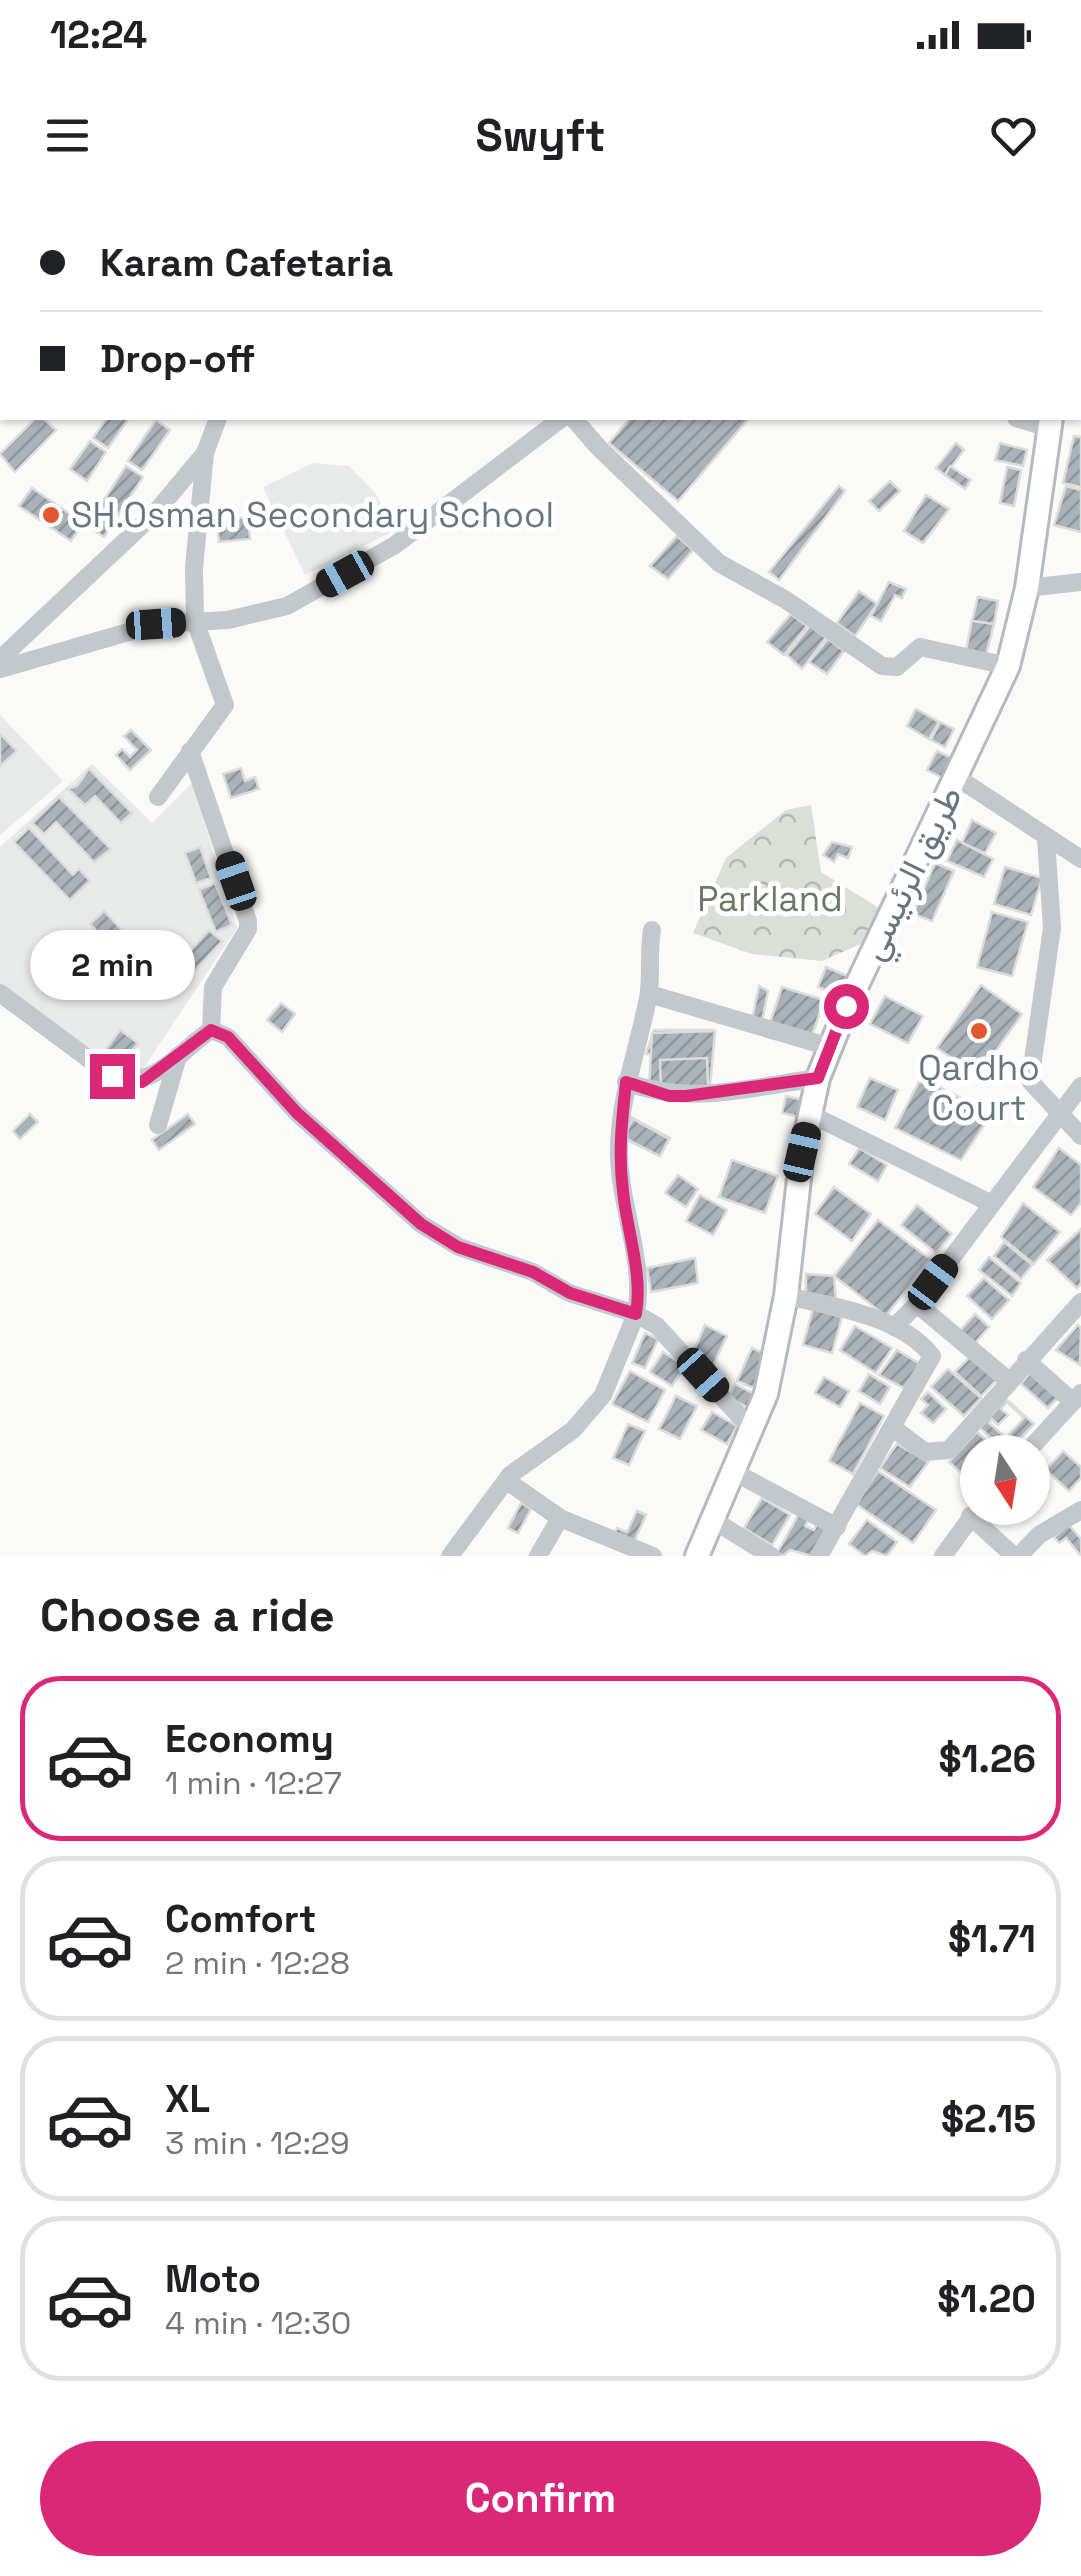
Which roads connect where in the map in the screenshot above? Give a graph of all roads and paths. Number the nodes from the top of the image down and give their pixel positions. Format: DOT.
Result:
graph roads {
  1 [pos="217,420"];
  2 [pos="559,420"];
  3 [pos="576,420"];
  4 [pos="1050,423"];
  5 [pos="205,454"];
  6 [pos="1081,582"];
  7 [pos="1027,588"];
  8 [pos="195,622"];
  9 [pos="0,659"];
  10 [pos="1008,666"];
  11 [pos="0,669"];
  12 [pos="190,751"];
  13 [pos="958,778"];
  14 [pos="158,797"];
  15 [pos="1046,839"];
  16 [pos="1081,859"];
  17 [pos="652,930"];
  18 [pos="0,993"];
  19 [pos="649,994"];
  20 [pos="211,1030"];
  21 [pos="830,1047"];
  22 [pos="180,1051"];
  23 [pos="818,1078"];
  24 [pos="626,1082"];
  25 [pos="1081,1086"];
  26 [pos="810,1114"];
  27 [pos="1060,1116"];
  28 [pos="158,1124"];
  29 [pos="1081,1136"];
  30 [pos="992,1204"];
  31 [pos="786,1296"];
  32 [pos="1081,1302"];
  33 [pos="917,1304"];
  34 [pos="636,1314"];
  35 [pos="894,1328"];
  36 [pos="1026,1360"];
  37 [pos="1008,1380"];
  38 [pos="1077,1398"];
  39 [pos="892,1427"];
  40 [pos="753,1432"];
  41 [pos="1043,1435"];
  42 [pos="734,1472"];
  43 [pos="507,1481"];
  44 [pos="1081,1510"];
  45 [pos="560,1518"];
  46 [pos="712,1520"];
  47 [pos="965,1525"];
  48 [pos="986,1525"];
  49 [pos="837,1528"];
  50 [pos="450,1556"];
  51 [pos="538,1556"];
  52 [pos="653,1556"];
  53 [pos="697,1556"];
  54 [pos="771,1556"];
  55 [pos="820,1556"];
  56 [pos="942,1556"];
  57 [pos="1016,1556"];
  1 -- 5 [label="street"];
  2 -- 8 [label="street"];
  3 -- 10 [label="street"];
  4 -- 7 [label="main road, طريق الرئيسي"];
  5 -- 8 [label="street"];
  5 -- 9 [label="street"];
  6 -- 7 [label="street"];
  7 -- 10 [label="main road, طريق الرئيسي"];
  8 -- 11 [label="street"];
  8 -- 12 [label="street"];
  10 -- 13 [label="main road, طريق الرئيسي"];
  12 -- 14 [label="street"];
  12 -- 20 [label="street"];
  13 -- 15 [label="street"];
  13 -- 21 [label="main road, طريق الرئيسي"];
  15 -- 16 [label="street"];
  15 -- 27 [label="street"];
  17 -- 19 [label="street"];
  18 -- 22 [label="street"];
  19 -- 21 [label="street"];
  19 -- 24 [label="street"];
  20 -- 22 [label="street"];
  20 -- 34 [label="street"];
  21 -- 23 [label="main road, طريق الرئيسي"];
  22 -- 28 [label="street"];
  23 -- 24 [label="street"];
  23 -- 26 [label="main road, طريق الرئيسي"];
  24 -- 34 [label="street"];
  25 -- 27 [label="street"];
  26 -- 30 [label="street"];
  26 -- 31 [label="main road, طريق الرئيسي"];
  27 -- 29 [label="street"];
  27 -- 30 [label="street"];
  30 -- 33 [label="street"];
  31 -- 35 [label="street"];
  31 -- 40 [label="main road, طريق الرئيسي"];
  32 -- 36 [label="street"];
  33 -- 35 [label="street"];
  33 -- 37 [label="street"];
  34 -- 40 [label="street"];
  34 -- 43 [label="street"];
  35 -- 39 [label="street"];
  36 -- 37 [label="street"];
  36 -- 38 [label="street"];
  37 -- 39 [label="street"];
  38 -- 41 [label="street"];
  39 -- 49 [label="street"];
  40 -- 42 [label="main road, طريق الرئيسي"];
  42 -- 46 [label="main road, طريق الرئيسي"];
  42 -- 49 [label="street"];
  43 -- 45 [label="street"];
  43 -- 50 [label="street"];
  44 -- 57 [label="street"];
  45 -- 51 [label="street"];
  45 -- 52 [label="street"];
  46 -- 53 [label="main road, طريق الرئيسي"];
  46 -- 54 [label="street"];
  47 -- 56 [label="street"];
  48 -- 57 [label="street"];
  49 -- 55 [label="street"];
}
